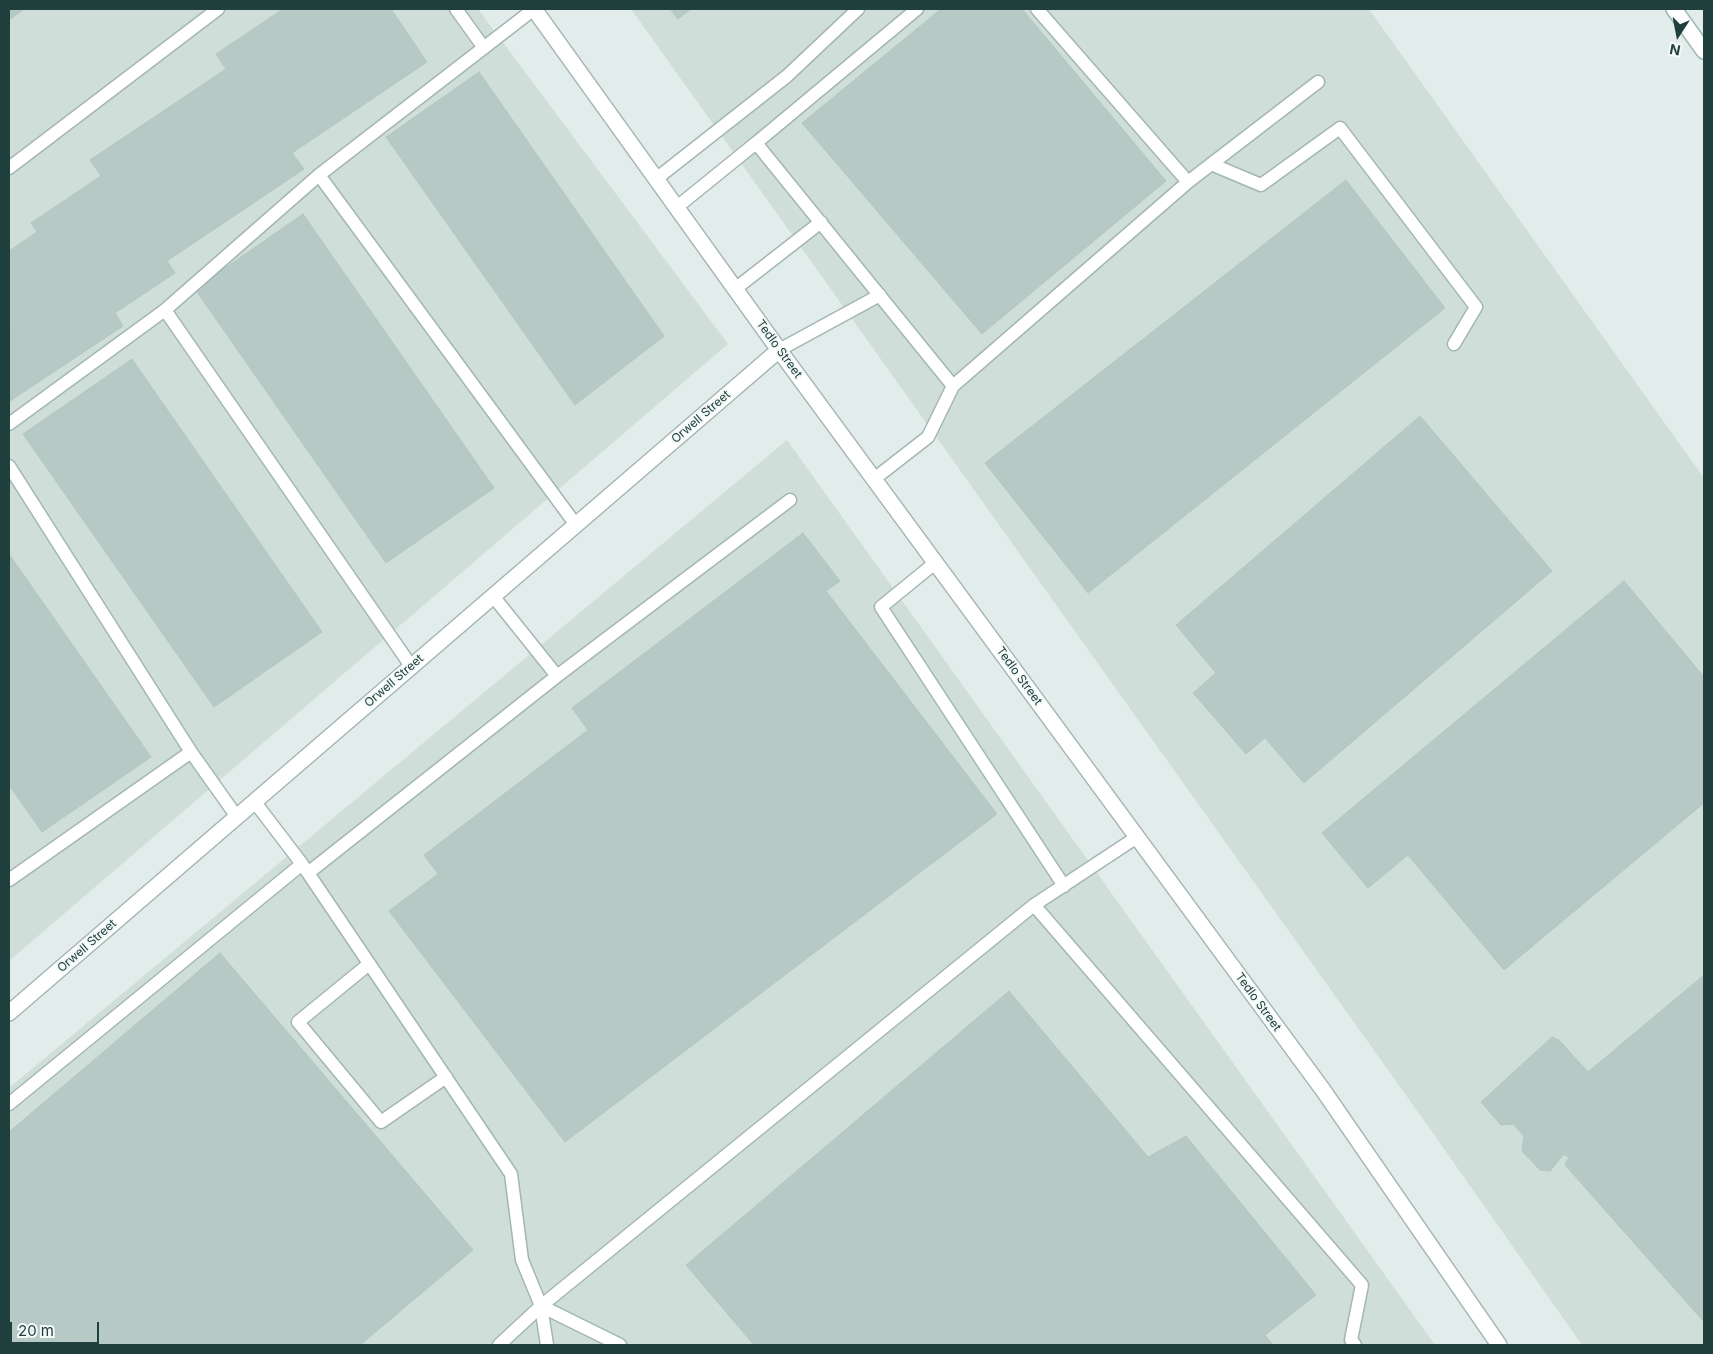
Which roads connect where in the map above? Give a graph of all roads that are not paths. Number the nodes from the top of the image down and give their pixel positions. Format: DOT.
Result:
graph roads {
  1 [pos="218,9"];
  2 [pos="456,9"];
  3 [pos="534,9"];
  4 [pos="858,9"];
  5 [pos="917,9"];
  6 [pos="1038,9"];
  7 [pos="1674,9"];
  8 [pos="484,48"];
  9 [pos="1704,51"];
  10 [pos="1318,82"];
  11 [pos="756,143"];
  12 [pos="1211,164"];
  13 [pos="9,168"];
  14 [pos="319,175"];
  15 [pos="656,178"];
  16 [pos="1188,182"];
  17 [pos="677,207"];
  18 [pos="821,222"];
  19 [pos="735,289"];
  20 [pos="880,295"];
  21 [pos="165,310"];
  22 [pos="1454,344"];
  23 [pos="779,350"];
  24 [pos="953,386"];
  25 [pos="9,424"];
  26 [pos="9,466"];
  27 [pos="874,479"];
  28 [pos="790,500"];
  29 [pos="576,525"];
  30 [pos="935,563"];
  31 [pos="493,596"];
  32 [pos="411,666"];
  33 [pos="557,676"];
  34 [pos="191,752"];
  35 [pos="254,802"];
  36 [pos="237,817"];
  37 [pos="1137,837"];
  38 [pos="305,869"];
  39 [pos="11,874"];
  40 [pos="1064,886"];
  41 [pos="1034,905"];
  42 [pos="369,964"];
  43 [pos="9,1013"];
  44 [pos="446,1077"];
  45 [pos="9,1104"];
  46 [pos="541,1306"];
  47 [pos="499,1345"];
  48 [pos="547,1345"];
  49 [pos="620,1345"];
  50 [pos="1355,1345"];
  51 [pos="1499,1345"];
  1 -- 13 [label="lane"];
  2 -- 8 [label="lane"];
  3 -- 8 [label="lane"];
  3 -- 15 [label="street, Tedlo Street"];
  4 -- 15 [label="lane"];
  5 -- 11 [label="lane"];
  6 -- 16 [label="lane"];
  7 -- 9 [label="street"];
  8 -- 14 [label="lane"];
  10 -- 12 [label="lane"];
  11 -- 17 [label="lane"];
  11 -- 18 [label="lane"];
  12 -- 16 [label="lane"];
  12 -- 22 [label="lane"];
  14 -- 21 [label="lane"];
  14 -- 29 [label="lane"];
  15 -- 17 [label="street, Tedlo Street"];
  16 -- 24 [label="lane"];
  17 -- 19 [label="street, Tedlo Street"];
  18 -- 19 [label="lane"];
  18 -- 20 [label="lane"];
  19 -- 23 [label="street, Tedlo Street"];
  20 -- 23 [label="lane"];
  20 -- 24 [label="lane"];
  21 -- 25 [label="lane"];
  21 -- 32 [label="lane"];
  23 -- 27 [label="street, Tedlo Street"];
  23 -- 29 [label="street, Orwell Street"];
  24 -- 27 [label="lane"];
  26 -- 34 [label="lane"];
  27 -- 30 [label="street, Tedlo Street"];
  28 -- 33 [label="lane"];
  29 -- 31 [label="street, Orwell Street"];
  30 -- 37 [label="street, Tedlo Street"];
  30 -- 40 [label="lane"];
  31 -- 32 [label="street, Orwell Street"];
  31 -- 33 [label="lane"];
  32 -- 35 [label="street, Orwell Street"];
  33 -- 38 [label="lane"];
  34 -- 36 [label="lane"];
  34 -- 39 [label="lane"];
  35 -- 36 [label="street, Orwell Street"];
  35 -- 38 [label="lane"];
  36 -- 43 [label="street, Orwell Street"];
  37 -- 40 [label="lane"];
  37 -- 51 [label="street, Tedlo Street"];
  38 -- 42 [label="lane"];
  38 -- 45 [label="lane"];
  40 -- 41 [label="lane"];
  41 -- 46 [label="lane"];
  41 -- 50 [label="lane"];
  42 -- 44 [label="lane"];
  42 -- 44 [label="lane"];
  44 -- 46 [label="lane"];
  46 -- 47 [label="lane"];
  46 -- 48 [label="lane"];
  46 -- 49 [label="lane"];
}
